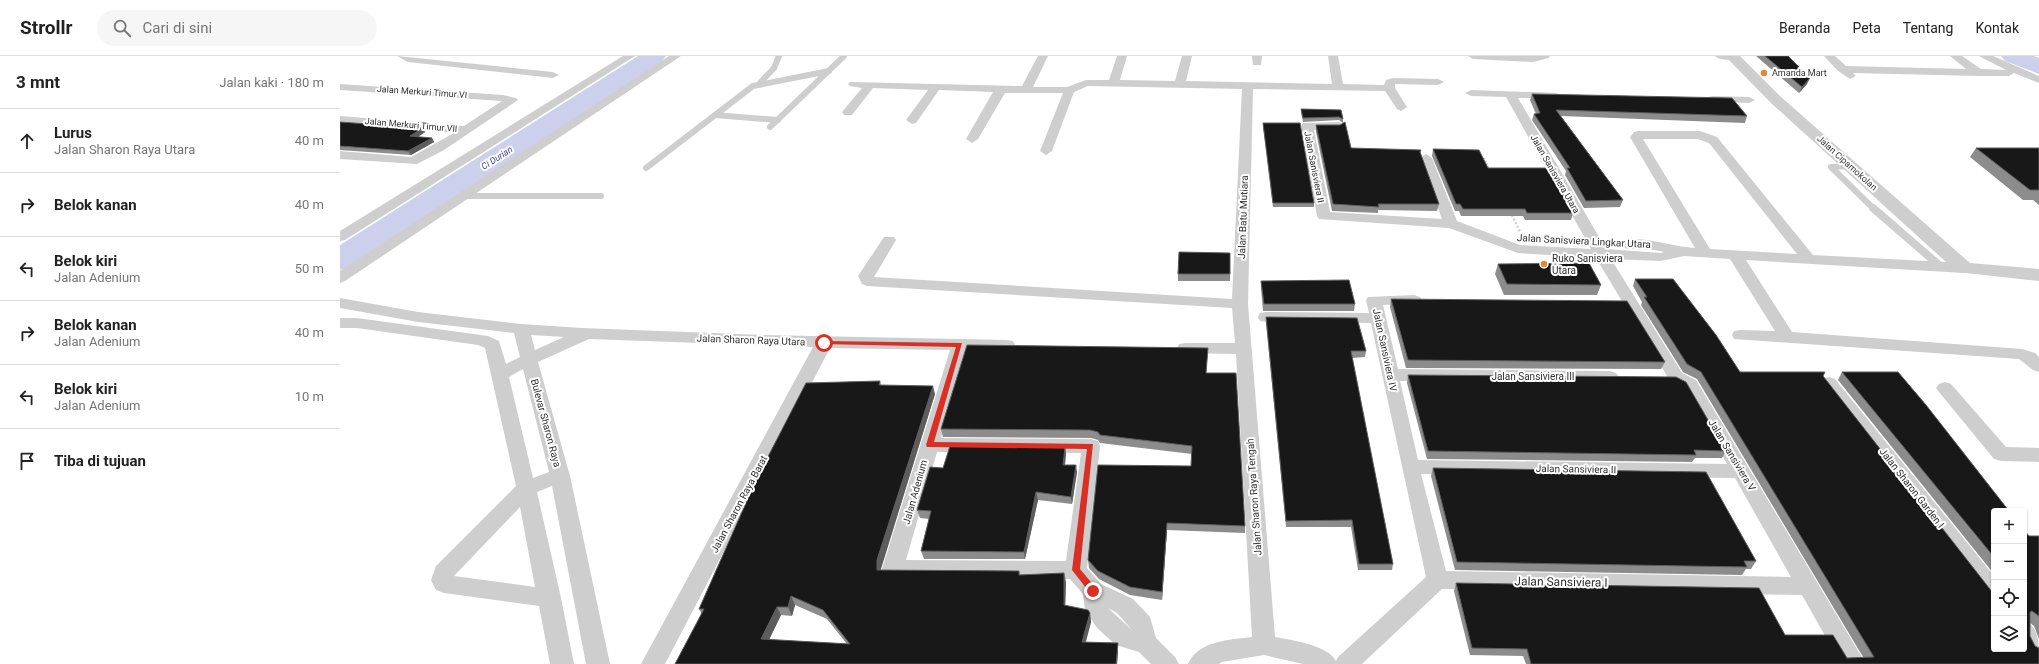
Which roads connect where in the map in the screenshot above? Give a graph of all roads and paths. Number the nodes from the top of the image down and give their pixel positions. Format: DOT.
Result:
graph roads {
  1 [pos="402,56"];
  2 [pos="630,56"];
  3 [pos="676,56"];
  4 [pos="779,56"];
  5 [pos="844,56"];
  6 [pos="1043,56"];
  7 [pos="1122,56"];
  8 [pos="1187,56"];
  9 [pos="1333,56"];
  10 [pos="1473,56"];
  11 [pos="1545,56"];
  12 [pos="1720,56"];
  13 [pos="1732,56"];
  14 [pos="1829,56"];
  15 [pos="1955,56"];
  16 [pos="1984,56"];
  17 [pos="1898,61"];
  18 [pos="1909,70"];
  19 [pos="829,71"];
  20 [pos="1979,73"];
  21 [pos="2009,73"];
  22 [pos="553,75"];
  23 [pos="2039,80"];
  24 [pos="1438,82"];
  25 [pos="1086,83"];
  26 [pos="759,84"];
  27 [pos="854,84"];
  28 [pos="1113,84"];
  29 [pos="870,85"];
  30 [pos="1180,85"];
  31 [pos="1028,86"];
  32 [pos="1247,86"];
  33 [pos="1338,86"];
  34 [pos="340,87"];
  35 [pos="936,87"];
  36 [pos="1389,88"];
  37 [pos="1001,89"];
  38 [pos="1069,90"];
  39 [pos="1472,93"];
  40 [pos="1510,94"];
  41 [pos="1564,95"];
  42 [pos="504,98"];
  43 [pos="1703,99"];
  44 [pos="1750,100"];
  45 [pos="1401,107"];
  46 [pos="848,112"];
  47 [pos="715,115"];
  48 [pos="340,120"];
  49 [pos="778,120"];
  50 [pos="912,120"];
  51 [pos="1339,126"];
  52 [pos="770,127"];
  53 [pos="466,130"];
  54 [pos="972,139"];
  55 [pos="1046,151"];
  56 [pos="340,156"];
  57 [pos="1426,158"];
  58 [pos="1484,158"];
  59 [pos="1850,166"];
  60 [pos="646,168"];
  61 [pos="1494,178"];
  62 [pos="464,196"];
  63 [pos="601,196"];
  64 [pos="1510,210"];
  65 [pos="1324,216"];
  66 [pos="1889,223"];
  67 [pos="1914,223"];
  68 [pos="1451,224"];
  69 [pos="1484,236"];
  70 [pos="340,237"];
  71 [pos="1522,238"];
  72 [pos="889,240"];
  73 [pos="1598,248"];
  74 [pos="1706,254"];
  75 [pos="1735,256"];
  76 [pos="1808,258"];
  77 [pos="1940,266"];
  78 [pos="1964,268"];
  79 [pos="2039,275"];
  80 [pos="340,278"];
  81 [pos="1428,300"];
  82 [pos="1607,302"];
  83 [pos="1631,302"];
  84 [pos="340,303"];
  85 [pos="1240,304"];
  86 [pos="355,317"];
  87 [pos="418,317"];
  88 [pos="1266,317"];
  89 [pos="1378,318"];
  90 [pos="521,329"];
  91 [pos="401,330"];
  92 [pos="587,334"];
  93 [pos="1740,335"];
  94 [pos="1787,336"];
  95 [pos="824,343"];
  96 [pos="960,345"];
  97 [pos="1023,346"];
  98 [pos="1173,348"];
  99 [pos="1244,349"];
  100 [pos="529,359"];
  101 [pos="2039,366"];
  102 [pos="500,374"];
  103 [pos="1390,375"];
  104 [pos="1628,377"];
  105 [pos="1829,383"];
  106 [pos="1945,388"];
  107 [pos="929,445"];
  108 [pos="2039,455"];
  109 [pos="1410,467"];
  110 [pos="1742,471"];
  111 [pos="560,476"];
  112 [pos="526,488"];
  113 [pos="1076,570"];
  114 [pos="1437,580"];
  115 [pos="1809,586"];
  116 [pos="1991,588"];
  117 [pos="550,598"];
  118 [pos="1264,645"];
  119 [pos="562,664"];
  120 [pos="598,664"];
  121 [pos="653,664"];
  122 [pos="1167,664"];
  123 [pos="1200,664"];
  124 [pos="1325,664"];
  125 [pos="1346,664"];
  126 [pos="1854,664"];
  1 -- 22 [label="street"];
  2 -- 70 [label="street"];
  3 -- 62 [label="street"];
  4 -- 26 [label="lane"];
  5 -- 19 [label="lane"];
  6 -- 31 [label="street"];
  7 -- 28 [label="street"];
  8 -- 30 [label="street"];
  9 -- 33 [label="street"];
  10 -- 11 [label="street"];
  12 -- 13 [label="street"];
  13 -- 59 [label="street, Jalan Cipamokolan"];
  14 -- 18 [label="street"];
  15 -- 20 [label="street"];
  16 -- 23 [label="street"];
  17 -- 18 [label="street"];
  18 -- 20 [label="street"];
  19 -- 26 [label="lane"];
  19 -- 49 [label="lane"];
  20 -- 21 [label="street"];
  24 -- 36 [label="street"];
  25 -- 28 [label="street"];
  25 -- 31 [label="street"];
  25 -- 38 [label="street"];
  26 -- 47 [label="lane"];
  27 -- 29 [label="street"];
  28 -- 30 [label="street"];
  29 -- 35 [label="street"];
  29 -- 46 [label="street"];
  30 -- 32 [label="street"];
  31 -- 37 [label="street"];
  31 -- 38 [label="street"];
  32 -- 33 [label="street"];
  32 -- 85 [label="street, Jalan Batu Mutiara"];
  33 -- 36 [label="street"];
  34 -- 42 [label="street, Jalan Merkuri Timur VI"];
  35 -- 37 [label="street"];
  35 -- 50 [label="street"];
  36 -- 45 [label="street"];
  37 -- 54 [label="street"];
  38 -- 55 [label="street"];
  39 -- 40 [label="street"];
  40 -- 41 [label="street"];
  40 -- 73 [label="street, Jalan Sanisviera Utara"];
  42 -- 53 [label="street, Jalan Merkuri Timur VII"];
  43 -- 44 [label="street"];
  47 -- 49 [label="lane"];
  47 -- 60 [label="lane"];
  48 -- 53 [label="street, Jalan Merkuri Timur VII"];
  49 -- 52 [label="lane"];
  51 -- 65 [label="street, Jalan Sanisviera II"];
  53 -- 56 [label="street"];
  57 -- 68 [label="street"];
  58 -- 61 [label="path"];
  59 -- 66 [label="lane"];
  59 -- 67 [label="street, Jalan Cipamokolan"];
  62 -- 63 [label="lane"];
  62 -- 80 [label="street"];
  64 -- 71 [label="path"];
  65 -- 68 [label="street, Jalan Sanisviera Lingkar Utara"];
  66 -- 67 [label="lane"];
  66 -- 77 [label="lane"];
  67 -- 78 [label="street, Jalan Cipamokolan"];
  68 -- 69 [label="street, Jalan Sanisviera Lingkar Utara"];
  69 -- 71 [label="street, Jalan Sanisviera Lingkar Utara"];
  69 -- 73 [label="street, Jalan Sanisviera Lingkar Utara"];
  71 -- 73 [label="street, Jalan Sanisviera Lingkar Utara"];
  72 -- 85 [label="street"];
  73 -- 74 [label="street, Jalan Sanisviera Lingkar Utara"];
  73 -- 83 [label="street, Jalan Sansiviera V"];
  74 -- 75 [label="street, Jalan Sanisviera Lingkar Utara"];
  74 -- 76 [label="street"];
  75 -- 76 [label="street, Jalan Sanisviera Lingkar Utara"];
  75 -- 94 [label="street"];
  76 -- 77 [label="street, Jalan Sanisviera Lingkar Utara"];
  77 -- 78 [label="street, Jalan Sanisviera Lingkar Utara"];
  78 -- 79 [label="street"];
  81 -- 89 [label="street, Jalan Sansiviera IV"];
  82 -- 83 [label="street"];
  83 -- 110 [label="street, Jalan Sansiviera V"];
  84 -- 86 [label="street"];
  85 -- 99 [label="street, Jalan Batu Mutiara"];
  86 -- 87 [label="street"];
  86 -- 91 [label="street"];
  87 -- 90 [label="street"];
  87 -- 91 [label="street"];
  88 -- 89 [label="street"];
  89 -- 103 [label="street, Jalan Sansiviera IV"];
  90 -- 92 [label="street, Jalan Sharon Raya Utara"];
  90 -- 100 [label="street, Bulevar Sharon Raya"];
  91 -- 102 [label="street"];
  92 -- 95 [label="street, Jalan Sharon Raya Utara"];
  92 -- 100 [label="street"];
  93 -- 94 [label="street"];
  94 -- 101 [label="street"];
  95 -- 96 [label="street, Jalan Sharon Raya Utara"];
  95 -- 121 [label="street, Jalan Sharon Raya Barat"];
  96 -- 97 [label="street, Jalan Sharon Raya Utara"];
  96 -- 107 [label="street"];
  98 -- 99 [label="street"];
  99 -- 118 [label="street, Jalan Sharon Raya Tengah"];
  100 -- 102 [label="street"];
  100 -- 111 [label="street, Bulevar Sharon Raya"];
  102 -- 112 [label="street"];
  103 -- 104 [label="street, Jalan Sansiviera III"];
  103 -- 109 [label="street, Jalan Sansiviera IV"];
  105 -- 116 [label="street, Jalan Sharon Garden I"];
  106 -- 108 [label="street"];
  107 -- 113 [label="street"];
  107 -- 113 [label="street, Jalan Adenium"];
  109 -- 110 [label="street, Jalan Sansiviera II"];
  109 -- 114 [label="street, Jalan Sansiviera IV"];
  110 -- 115 [label="street, Jalan Sansiviera V"];
  111 -- 112 [label="street"];
  111 -- 120 [label="street, Bulevar Sharon Raya"];
  112 -- 117 [label="street"];
  112 -- 117 [label="street"];
  113 -- 122 [label="street"];
  114 -- 115 [label="street, Jalan Sansiviera I"];
  114 -- 125 [label="street"];
  115 -- 126 [label="street, Jalan Sansiviera V"];
  117 -- 119 [label="street"];
  118 -- 123 [label="street"];
  118 -- 124 [label="street"];
}
